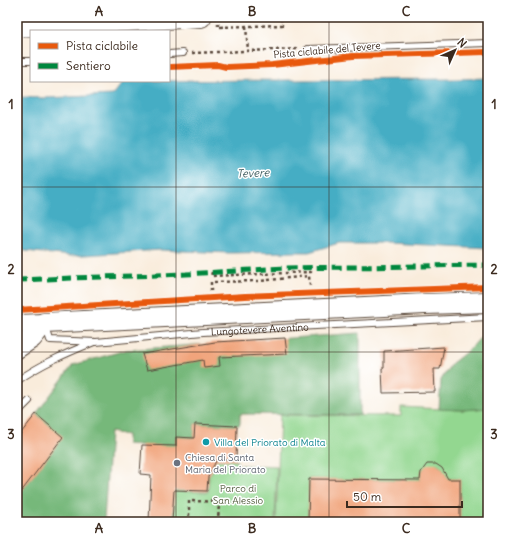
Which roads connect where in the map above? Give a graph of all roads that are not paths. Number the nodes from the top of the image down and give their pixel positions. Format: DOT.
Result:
graph roads {
  1 [pos="201,17"];
  2 [pos="17,20"];
  3 [pos="90,24"];
  4 [pos="17,27"];
  5 [pos="488,43"];
  6 [pos="340,48"];
  7 [pos="308,49"];
  8 [pos="183,53"];
  9 [pos="170,54"];
  10 [pos="340,57"];
  11 [pos="17,61"];
  12 [pos="30,61"];
  13 [pos="488,302"];
  14 [pos="488,317"];
  15 [pos="44,323"];
  16 [pos="17,324"];
  17 [pos="96,342"];
  18 [pos="17,348"];
  19 [pos="17,381"];
  20 [pos="29,401"];
  21 [pos="17,413"];
  1 -- 3 [label="main road"];
  2 -- 3 [label="main road"];
  3 -- 4 [label="main road"];
  5 -- 6 [label="lane"];
  6 -- 7 [label="lane"];
  6 -- 10 [label="lane"];
  8 -- 9 [label="lane"];
  11 -- 12 [label="lane"];
  13 -- 15 [label="main road, Lungotevere Aventino"];
  14 -- 17 [label="lane, Lungotevere Aventino"];
  15 -- 16 [label="main road, Lungotevere Aventino"];
  15 -- 17 [label="lane, Lungotevere Aventino"];
  15 -- 18 [label="main road"];
  17 -- 19 [label="lane"];
  20 -- 21 [label="lane"];
}
